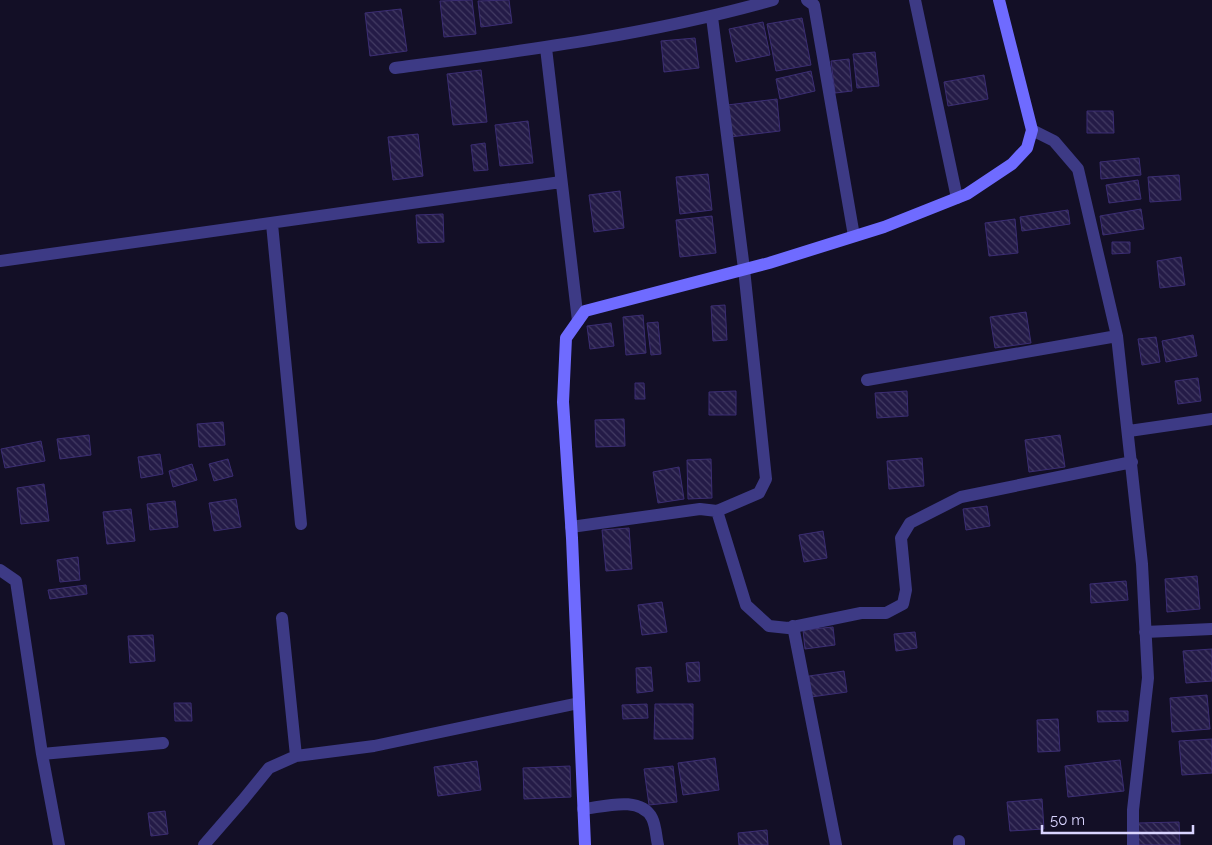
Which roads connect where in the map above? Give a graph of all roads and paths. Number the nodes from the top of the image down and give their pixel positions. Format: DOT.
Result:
graph roads {
  1 [pos="773,0"];
  2 [pos="807,0"];
  3 [pos="915,0"];
  4 [pos="999,0"];
  5 [pos="712,17"];
  6 [pos="546,48"];
  7 [pos="395,68"];
  8 [pos="1032,130"];
  9 [pos="561,182"];
  10 [pos="957,198"];
  11 [pos="272,224"];
  12 [pos="854,236"];
  13 [pos="0,261"];
  14 [pos="744,269"];
  15 [pos="578,321"];
  16 [pos="1117,336"];
  17 [pos="867,380"];
  18 [pos="1212,419"];
  19 [pos="1129,431"];
  20 [pos="1132,462"];
  21 [pos="717,511"];
  22 [pos="301,524"];
  23 [pos="571,527"];
  24 [pos="0,570"];
  25 [pos="282,618"];
  26 [pos="793,626"];
  27 [pos="1212,628"];
  28 [pos="1146,632"];
  29 [pos="579,703"];
  30 [pos="163,743"];
  31 [pos="42,754"];
  32 [pos="296,756"];
  33 [pos="583,809"];
  34 [pos="59,845"];
  35 [pos="204,845"];
  36 [pos="585,845"];
  37 [pos="658,845"];
  38 [pos="836,845"];
  39 [pos="1133,845"];
  1 -- 5 [label="street"];
  2 -- 12 [label="street"];
  3 -- 10 [label="street"];
  4 -- 8 [label="main road"];
  5 -- 6 [label="street"];
  5 -- 14 [label="street"];
  6 -- 7 [label="street"];
  6 -- 9 [label="street"];
  8 -- 10 [label="main road"];
  8 -- 16 [label="street"];
  9 -- 11 [label="street"];
  9 -- 15 [label="street"];
  10 -- 12 [label="main road"];
  11 -- 13 [label="street"];
  11 -- 22 [label="street"];
  12 -- 14 [label="main road"];
  14 -- 15 [label="main road"];
  14 -- 21 [label="street"];
  15 -- 23 [label="main road"];
  16 -- 17 [label="street"];
  16 -- 19 [label="street"];
  18 -- 19 [label="street"];
  19 -- 20 [label="street"];
  20 -- 26 [label="street"];
  20 -- 28 [label="street"];
  21 -- 23 [label="street"];
  21 -- 26 [label="street"];
  23 -- 29 [label="main road"];
  24 -- 31 [label="street"];
  25 -- 32 [label="street"];
  26 -- 38 [label="street"];
  27 -- 28 [label="street"];
  28 -- 39 [label="street"];
  29 -- 32 [label="street"];
  29 -- 33 [label="main road"];
  30 -- 31 [label="street"];
  31 -- 34 [label="street"];
  32 -- 35 [label="street"];
  33 -- 36 [label="main road"];
  33 -- 37 [label="street"];
}
